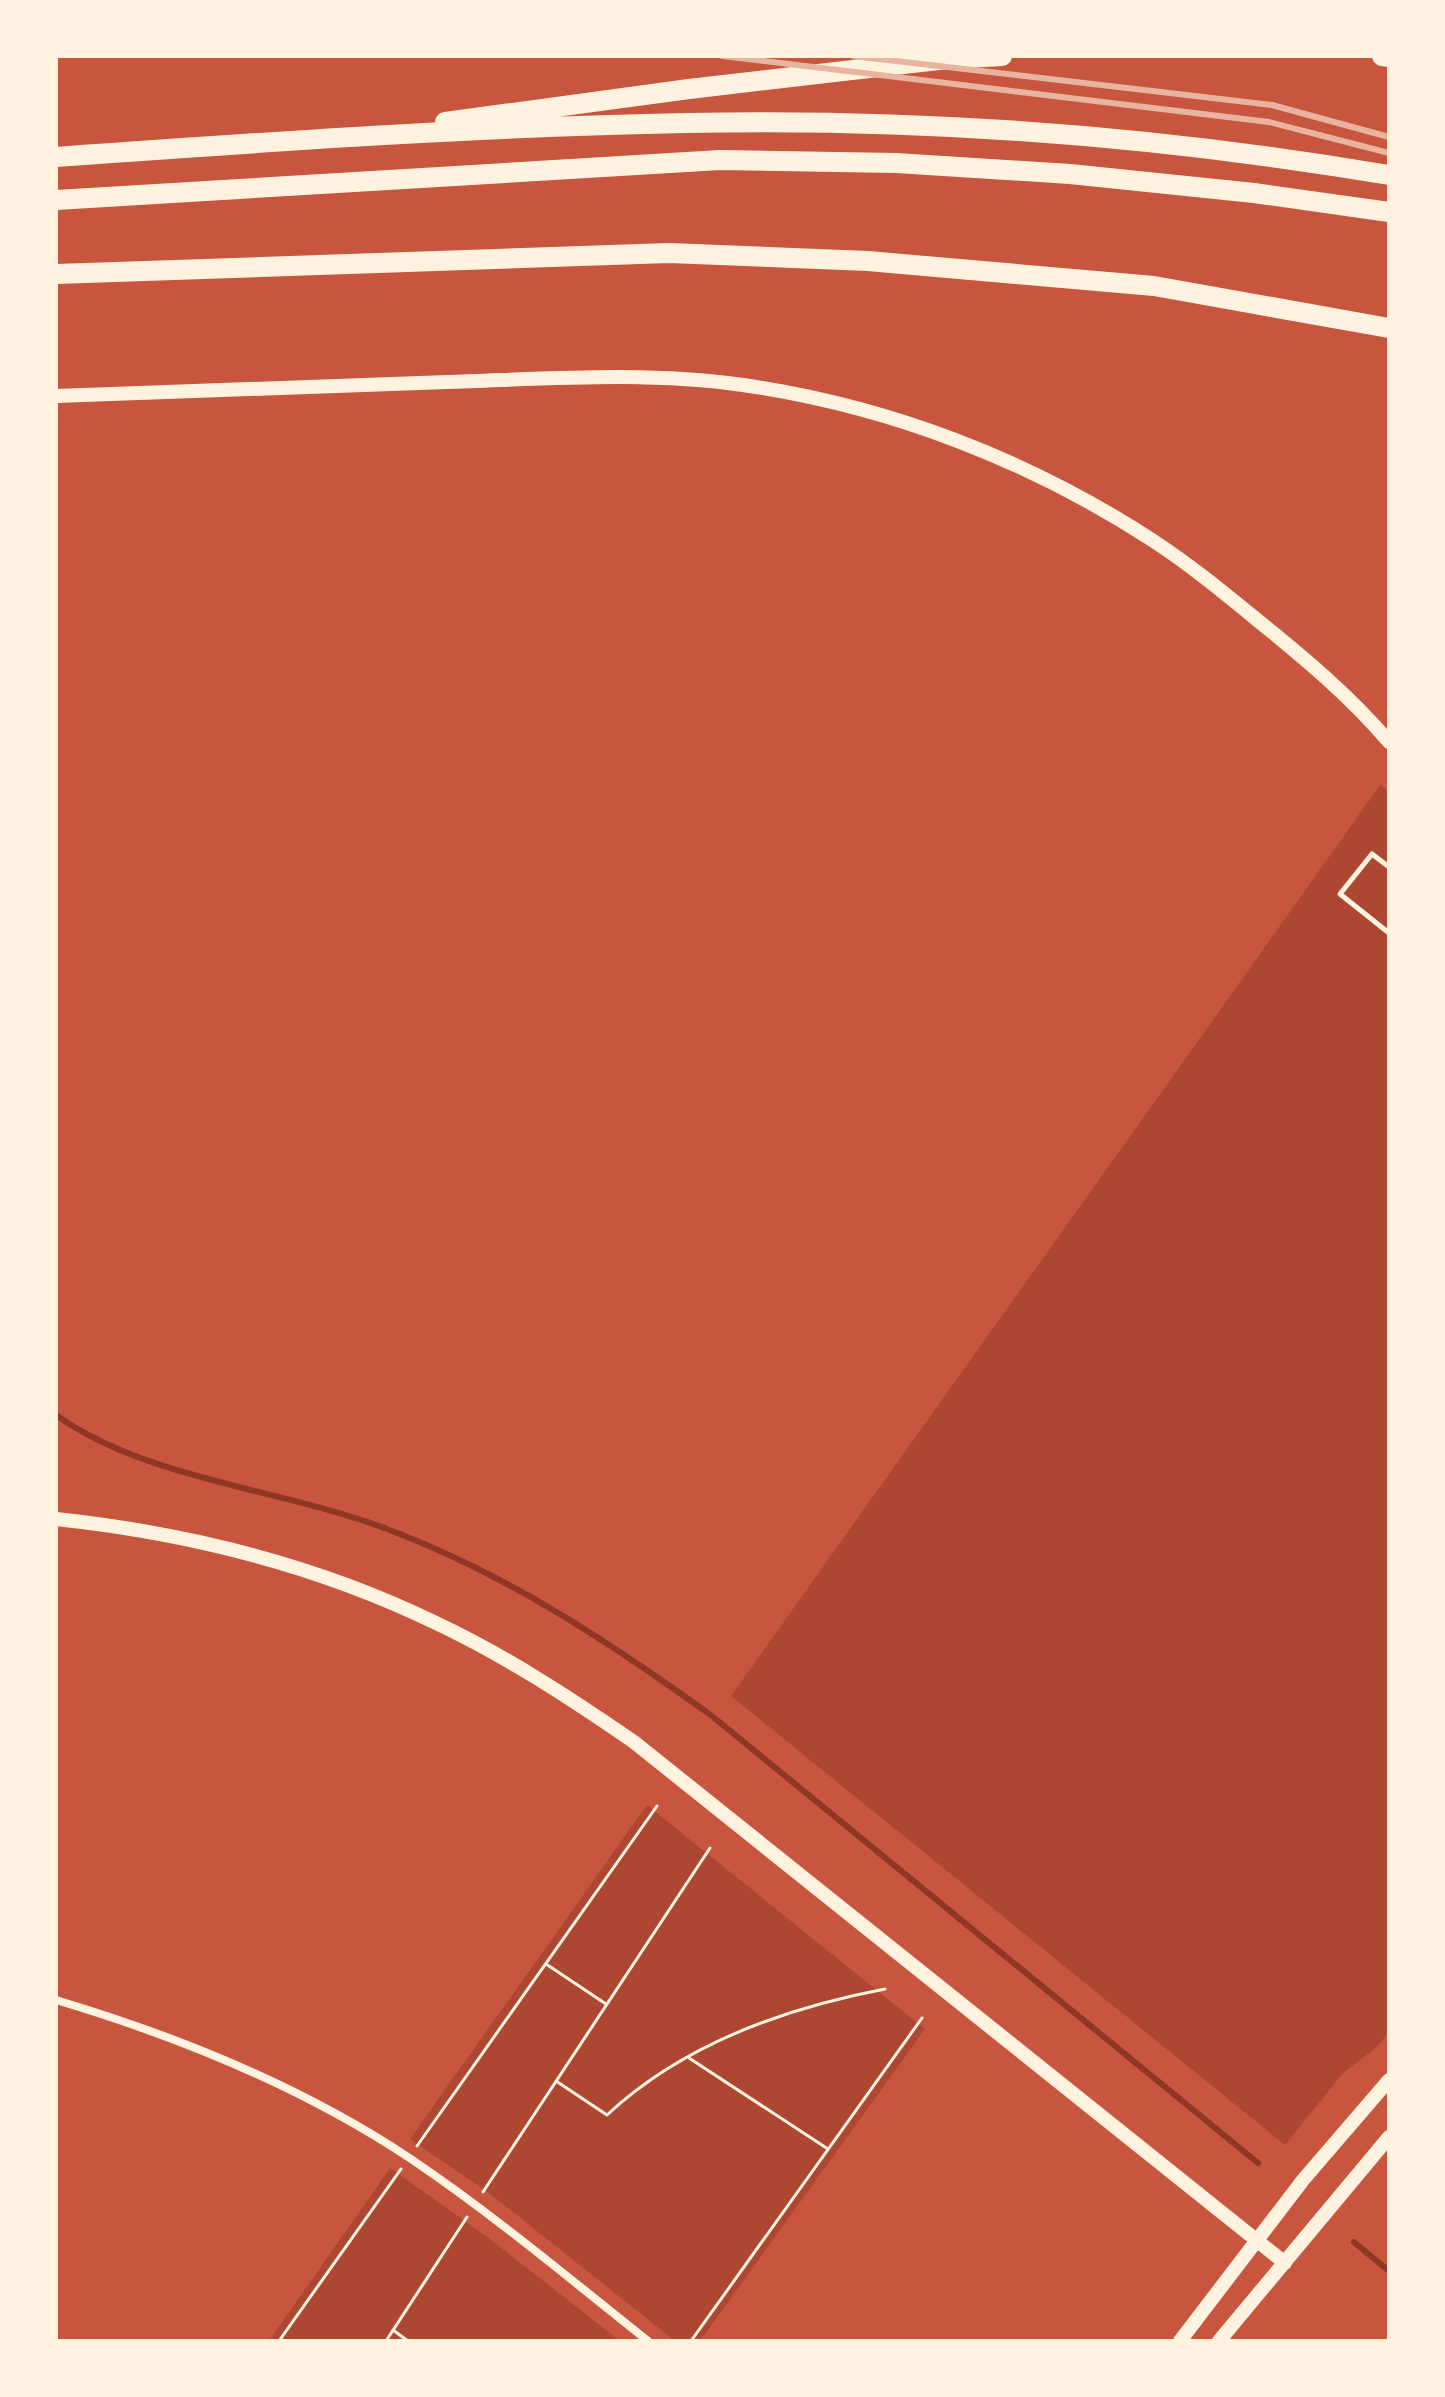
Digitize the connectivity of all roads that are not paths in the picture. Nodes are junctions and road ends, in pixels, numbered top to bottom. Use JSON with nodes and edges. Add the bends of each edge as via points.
{"nodes":[{"id":1,"x":1002,"y":56,"type":"edge"},
{"id":2,"x":1382,"y":56,"type":"edge"},
{"id":3,"x":1389,"y":57,"type":"edge"},
{"id":4,"x":318,"y":139,"type":"junction"},
{"id":5,"x":56,"y":157,"type":"edge"},
{"id":6,"x":1389,"y":175,"type":"edge"},
{"id":7,"x":56,"y":200,"type":"edge"},
{"id":8,"x":1389,"y":212,"type":"edge"},
{"id":9,"x":56,"y":274,"type":"edge"},
{"id":10,"x":1389,"y":328,"type":"edge"},
{"id":11,"x":56,"y":396,"type":"edge"},
{"id":12,"x":1389,"y":742,"type":"edge"},
{"id":13,"x":1389,"y":867,"type":"edge"},
{"id":14,"x":1389,"y":933,"type":"edge"},
{"id":15,"x":56,"y":1519,"type":"edge"},
{"id":16,"x":56,"y":2000,"type":"edge"},
{"id":17,"x":1389,"y":2080,"type":"edge"},
{"id":18,"x":1389,"y":2137,"type":"edge"},
{"id":19,"x":1257,"y":2241,"type":"junction"},
{"id":20,"x":1285,"y":2263,"type":"junction"},
{"id":21,"x":648,"y":2341,"type":"edge"},
{"id":22,"x":1180,"y":2341,"type":"edge"},
{"id":23,"x":1219,"y":2341,"type":"edge"}],
"edges":[{"from":1,"to":4,"type":"highway","via":[[689,89]]},
{"from":2,"to":3,"type":"highway"},
{"from":4,"to":5,"type":"highway"},
{"from":4,"to":6,"type":"highway","via":[[687,123],[879,125],[1220,150]]},
{"from":7,"to":8,"type":"highway","via":[[720,160],[896,163],[1070,174]]},
{"from":9,"to":10,"type":"highway","via":[[669,253],[868,261],[1154,286]]},
{"from":11,"to":12,"type":"street","via":[[610,376],[740,384],[814,397],[949,437],[1065,488],[1211,583],[1299,654]]},
{"from":13,"to":14,"type":"lane","via":[[1372,854],[1340,894]]},
{"from":15,"to":19,"type":"street","via":[[191,1539],[267,1558],[436,1622],[550,1685],[634,1742]]},
{"from":16,"to":21,"type":"street","via":[[206,2052],[353,2124],[482,2209]]},
{"from":17,"to":19,"type":"street"},
{"from":18,"to":20,"type":"street"},
{"from":19,"to":20,"type":"street"},
{"from":19,"to":22,"type":"street"},
{"from":20,"to":23,"type":"street"}]}
